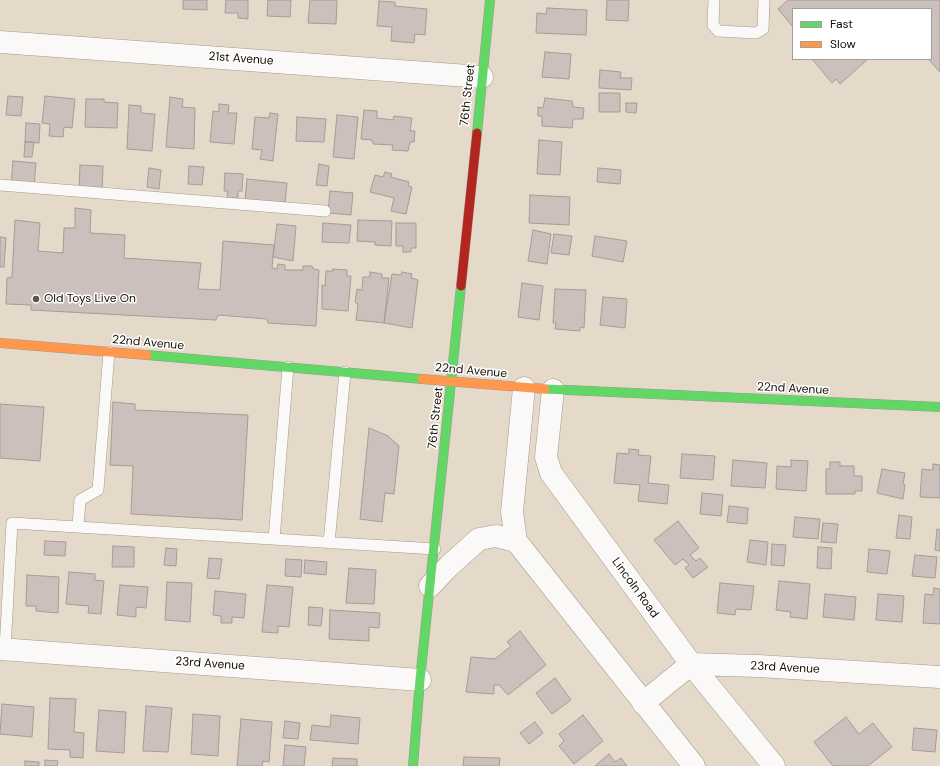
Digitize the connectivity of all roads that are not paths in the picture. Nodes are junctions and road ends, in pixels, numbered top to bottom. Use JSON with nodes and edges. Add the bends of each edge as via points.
{"nodes":[{"id":1,"x":490,"y":0,"type":"edge"},
{"id":2,"x":714,"y":0,"type":"edge"},
{"id":3,"x":764,"y":0,"type":"edge"},
{"id":4,"x":0,"y":42,"type":"edge"},
{"id":5,"x":482,"y":77,"type":"junction"},
{"id":6,"x":0,"y":185,"type":"edge"},
{"id":7,"x":325,"y":212,"type":"dead end"},
{"id":8,"x":0,"y":343,"type":"edge"},
{"id":9,"x":109,"y":352,"type":"junction"},
{"id":10,"x":288,"y":367,"type":"junction"},
{"id":11,"x":345,"y":372,"type":"junction"},
{"id":12,"x":452,"y":381,"type":"junction"},
{"id":13,"x":524,"y":388,"type":"junction"},
{"id":14,"x":553,"y":390,"type":"junction"},
{"id":15,"x":940,"y":407,"type":"edge"},
{"id":16,"x":78,"y":527,"type":"junction"},
{"id":17,"x":274,"y":539,"type":"junction"},
{"id":18,"x":516,"y":541,"type":"junction"},
{"id":19,"x":329,"y":543,"type":"junction"},
{"id":20,"x":435,"y":549,"type":"junction"},
{"id":21,"x":430,"y":586,"type":"junction"},
{"id":22,"x":2,"y":649,"type":"edge"},
{"id":23,"x":691,"y":664,"type":"junction"},
{"id":24,"x":940,"y":677,"type":"edge"},
{"id":25,"x":420,"y":680,"type":"junction"},
{"id":26,"x":643,"y":703,"type":"junction"},
{"id":27,"x":413,"y":766,"type":"edge"},
{"id":28,"x":694,"y":766,"type":"edge"},
{"id":29,"x":774,"y":766,"type":"edge"}],
"edges":[{"from":1,"to":5,"type":"street","name":"76th Street"},
{"from":2,"to":3,"type":"lane","via":[[713,24],[718,32],[756,33],[763,29]]},
{"from":4,"to":5,"type":"street","name":"21st Avenue"},
{"from":5,"to":12,"type":"street","name":"76th Street"},
{"from":6,"to":7,"type":"lane"},
{"from":8,"to":9,"type":"street","name":"22nd Avenue"},
{"from":9,"to":10,"type":"street","name":"22nd Avenue"},
{"from":9,"to":16,"type":"lane","via":[[98,490],[80,500]]},
{"from":10,"to":11,"type":"street","name":"22nd Avenue"},
{"from":10,"to":17,"type":"lane"},
{"from":11,"to":12,"type":"street","name":"22nd Avenue"},
{"from":11,"to":19,"type":"lane"},
{"from":12,"to":13,"type":"street","name":"22nd Avenue"},
{"from":12,"to":20,"type":"street","name":"76th Street"},
{"from":13,"to":14,"type":"street","name":"22nd Avenue"},
{"from":13,"to":18,"type":"street","via":[[512,512]]},
{"from":14,"to":15,"type":"street","name":"22nd Avenue"},
{"from":14,"to":23,"type":"street","name":"Lincoln Road","via":[[546,457],[551,473]]},
{"from":16,"to":17,"type":"lane"},
{"from":16,"to":22,"type":"lane","via":[[12,523]]},
{"from":17,"to":19,"type":"lane"},
{"from":18,"to":21,"type":"street","via":[[496,536],[479,539]]},
{"from":18,"to":26,"type":"street"},
{"from":19,"to":20,"type":"lane"},
{"from":20,"to":21,"type":"street","name":"76th Street"},
{"from":21,"to":25,"type":"street","name":"76th Street"},
{"from":22,"to":25,"type":"street","name":"23rd Avenue"},
{"from":23,"to":24,"type":"street","name":"23rd Avenue"},
{"from":23,"to":26,"type":"street"},
{"from":23,"to":29,"type":"street","name":"Lincoln Road"},
{"from":25,"to":27,"type":"street","name":"76th Street"},
{"from":26,"to":28,"type":"street"}]}
